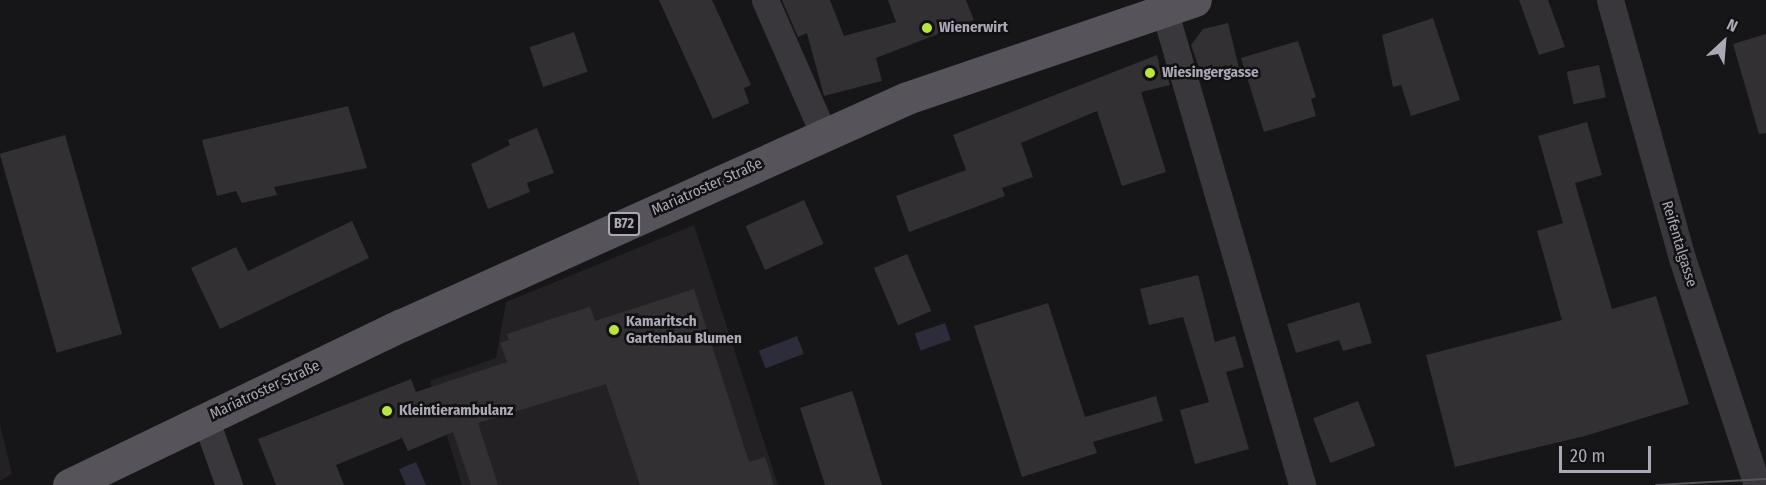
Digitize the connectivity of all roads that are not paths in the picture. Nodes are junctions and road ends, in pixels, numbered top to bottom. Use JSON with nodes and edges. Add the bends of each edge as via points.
{"nodes":[{"id":1,"x":765,"y":0,"type":"edge"},
{"id":2,"x":1195,"y":0,"type":"edge"},
{"id":3,"x":1610,"y":0,"type":"edge"},
{"id":4,"x":1164,"y":9,"type":"junction"},
{"id":5,"x":824,"y":135,"type":"junction"},
{"id":6,"x":205,"y":418,"type":"junction"},
{"id":7,"x":1757,"y":453,"type":"edge"},
{"id":8,"x":69,"y":485,"type":"edge"},
{"id":9,"x":229,"y":485,"type":"edge"},
{"id":10,"x":1302,"y":485,"type":"edge"},
{"id":11,"x":1757,"y":485,"type":"edge"}],
"edges":[{"from":1,"to":5,"type":"street"},
{"from":2,"to":4,"type":"main road","name":"Mariatroster Straße","number":"B72"},
{"from":3,"to":7,"type":"street","name":"Reifentalgasse","via":[[1682,258]]},
{"from":4,"to":5,"type":"main road","name":"Mariatroster Straße","number":"B72","via":[[907,98]]},
{"from":4,"to":10,"type":"street"},
{"from":5,"to":6,"type":"main road","name":"Mariatroster Straße","number":"B72"},
{"from":6,"to":8,"type":"main road","name":"Mariatroster Straße","number":"B72"},
{"from":6,"to":9,"type":"street"},
{"from":7,"to":11,"type":"street","name":"Reifentalgasse"}]}
